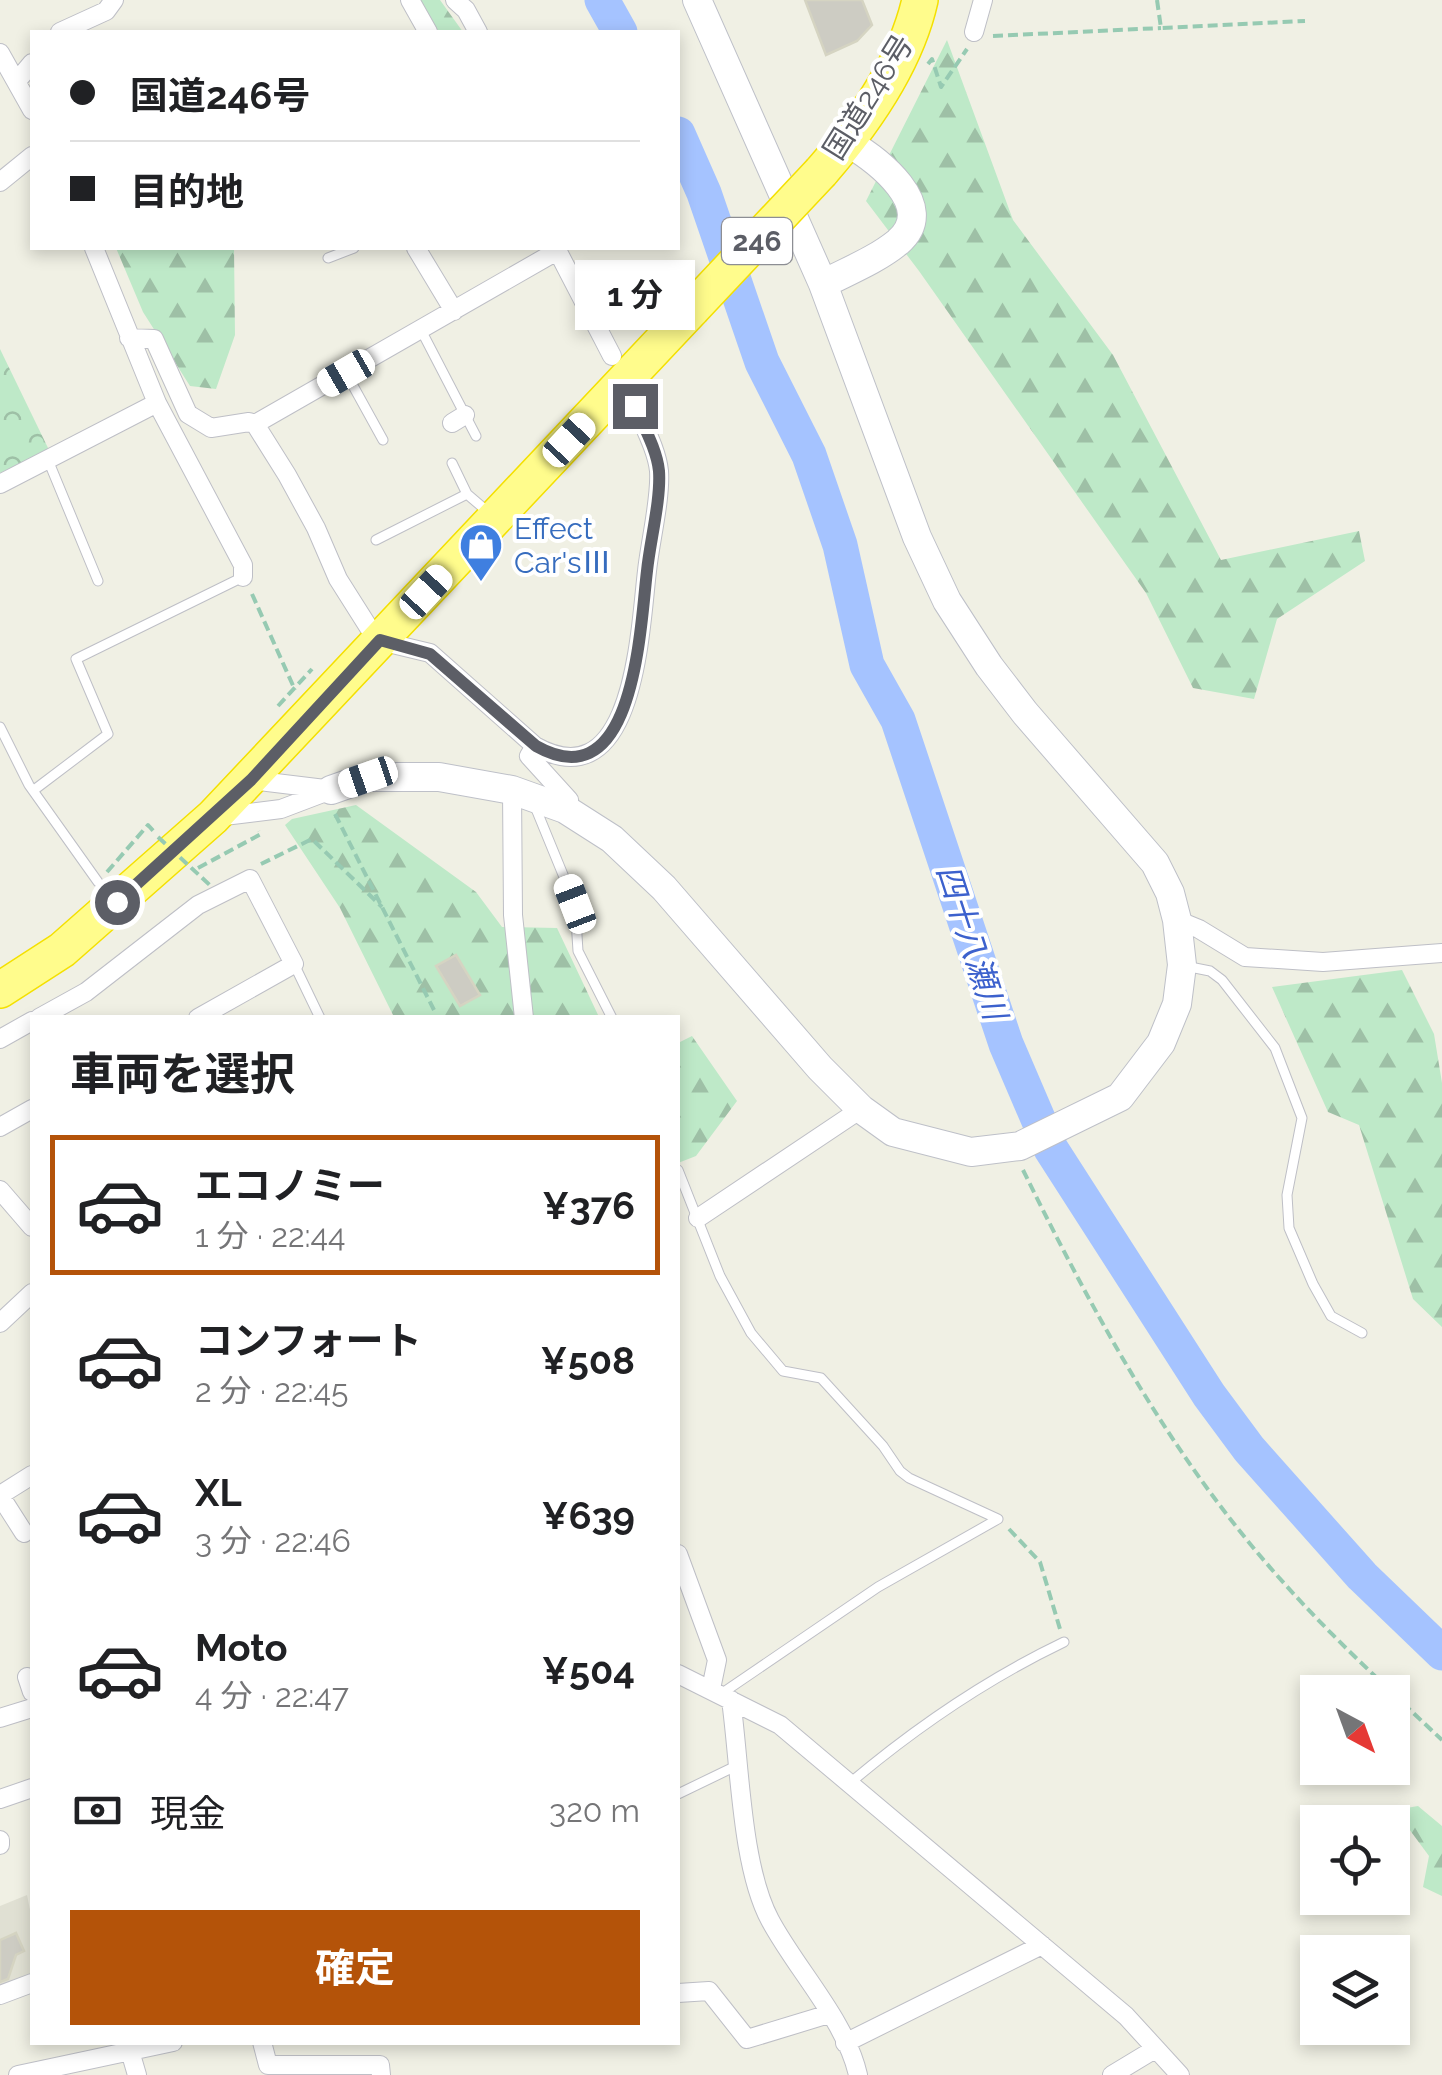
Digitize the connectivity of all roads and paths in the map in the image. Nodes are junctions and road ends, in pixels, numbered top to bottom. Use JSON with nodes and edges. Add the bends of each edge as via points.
{"nodes":[{"id":1,"x":114,"y":0,"type":"edge"},
{"id":2,"x":410,"y":0,"type":"edge"},
{"id":3,"x":456,"y":0,"type":"edge"},
{"id":4,"x":697,"y":0,"type":"edge"},
{"id":5,"x":920,"y":0,"type":"edge"},
{"id":6,"x":982,"y":0,"type":"edge"},
{"id":7,"x":1158,"y":0,"type":"edge"},
{"id":8,"x":1305,"y":21,"type":"dead end"},
{"id":9,"x":1162,"y":28,"type":"junction"},
{"id":10,"x":64,"y":30,"type":"edge"},
{"id":11,"x":427,"y":30,"type":"edge"},
{"id":12,"x":477,"y":30,"type":"edge"},
{"id":13,"x":976,"y":33,"type":"junction"},
{"id":14,"x":0,"y":53,"type":"edge"},
{"id":15,"x":30,"y":65,"type":"edge"},
{"id":16,"x":920,"y":74,"type":"dead end"},
{"id":17,"x":17,"y":81,"type":"junction"},
{"id":18,"x":30,"y":106,"type":"edge"},
{"id":19,"x":847,"y":142,"type":"junction"},
{"id":20,"x":30,"y":158,"type":"edge"},
{"id":21,"x":0,"y":182,"type":"edge"},
{"id":22,"x":95,"y":250,"type":"edge"},
{"id":23,"x":345,"y":250,"type":"edge"},
{"id":24,"x":417,"y":250,"type":"edge"},
{"id":25,"x":554,"y":250,"type":"edge"},
{"id":26,"x":557,"y":250,"type":"edge"},
{"id":27,"x":328,"y":258,"type":"dead end"},
{"id":28,"x":822,"y":284,"type":"junction"},
{"id":29,"x":454,"y":311,"type":"junction"},
{"id":30,"x":421,"y":330,"type":"junction"},
{"id":31,"x":129,"y":338,"type":"junction"},
{"id":32,"x":612,"y":356,"type":"dead end"},
{"id":33,"x":346,"y":373,"type":"junction"},
{"id":34,"x":156,"y":404,"type":"junction"},
{"id":35,"x":635,"y":406,"type":"dead end"},
{"id":36,"x":255,"y":424,"type":"junction"},
{"id":37,"x":476,"y":436,"type":"dead end"},
{"id":38,"x":384,"y":440,"type":"dead end"},
{"id":39,"x":48,"y":460,"type":"junction"},
{"id":40,"x":452,"y":462,"type":"dead end"},
{"id":41,"x":0,"y":484,"type":"edge"},
{"id":42,"x":467,"y":494,"type":"junction"},
{"id":43,"x":495,"y":519,"type":"junction"},
{"id":44,"x":376,"y":540,"type":"dead end"},
{"id":45,"x":242,"y":578,"type":"junction"},
{"id":46,"x":98,"y":581,"type":"dead end"},
{"id":47,"x":380,"y":640,"type":"junction"},
{"id":48,"x":292,"y":688,"type":"dead end"},
{"id":49,"x":0,"y":727,"type":"edge"},
{"id":50,"x":536,"y":746,"type":"junction"},
{"id":51,"x":251,"y":780,"type":"junction"},
{"id":52,"x":34,"y":790,"type":"junction"},
{"id":53,"x":328,"y":791,"type":"junction"},
{"id":54,"x":523,"y":793,"type":"junction"},
{"id":55,"x":565,"y":809,"type":"junction"},
{"id":56,"x":228,"y":826,"type":"junction"},
{"id":57,"x":258,"y":827,"type":"dead end"},
{"id":58,"x":261,"y":834,"type":"dead end"},
{"id":59,"x":194,"y":870,"type":"junction"},
{"id":60,"x":246,"y":871,"type":"dead end"},
{"id":61,"x":98,"y":882,"type":"joint"},
{"id":62,"x":214,"y":888,"type":"dead end"},
{"id":63,"x":382,"y":907,"type":"junction"},
{"id":64,"x":1177,"y":920,"type":"junction"},
{"id":65,"x":1442,"y":954,"type":"edge"},
{"id":66,"x":294,"y":964,"type":"junction"},
{"id":67,"x":1182,"y":965,"type":"junction"},
{"id":68,"x":0,"y":990,"type":"edge"},
{"id":69,"x":434,"y":1010,"type":"dead end"},
{"id":70,"x":44,"y":1015,"type":"edge"},
{"id":71,"x":203,"y":1015,"type":"edge"},
{"id":72,"x":319,"y":1015,"type":"edge"},
{"id":73,"x":524,"y":1015,"type":"edge"},
{"id":74,"x":610,"y":1015,"type":"edge"},
{"id":75,"x":30,"y":1022,"type":"edge"},
{"id":76,"x":0,"y":1039,"type":"edge"},
{"id":77,"x":861,"y":1109,"type":"junction"},
{"id":78,"x":30,"y":1110,"type":"edge"},
{"id":79,"x":0,"y":1127,"type":"edge"},
{"id":80,"x":1016,"y":1147,"type":"junction"},
{"id":81,"x":680,"y":1175,"type":"edge"},
{"id":82,"x":0,"y":1190,"type":"edge"},
{"id":83,"x":698,"y":1218,"type":"junction"},
{"id":84,"x":30,"y":1224,"type":"edge"},
{"id":85,"x":30,"y":1295,"type":"edge"},
{"id":86,"x":0,"y":1323,"type":"edge"},
{"id":87,"x":1362,"y":1334,"type":"dead end"},
{"id":88,"x":30,"y":1476,"type":"edge"},
{"id":89,"x":0,"y":1496,"type":"edge"},
{"id":90,"x":998,"y":1519,"type":"junction"},
{"id":91,"x":24,"y":1533,"type":"dead end"},
{"id":92,"x":680,"y":1559,"type":"edge"},
{"id":93,"x":1064,"y":1642,"type":"joint"},
{"id":94,"x":680,"y":1675,"type":"edge"},
{"id":95,"x":1374,"y":1675,"type":"edge"},
{"id":96,"x":721,"y":1694,"type":"junction"},
{"id":97,"x":30,"y":1709,"type":"edge"},
{"id":98,"x":1410,"y":1710,"type":"edge"},
{"id":99,"x":0,"y":1718,"type":"edge"},
{"id":100,"x":1442,"y":1740,"type":"edge"},
{"id":101,"x":740,"y":1764,"type":"junction"},
{"id":102,"x":849,"y":1784,"type":"junction"},
{"id":103,"x":30,"y":1789,"type":"edge"},
{"id":104,"x":680,"y":1793,"type":"edge"},
{"id":105,"x":0,"y":1799,"type":"edge"},
{"id":106,"x":1042,"y":1946,"type":"junction"},
{"id":107,"x":30,"y":1984,"type":"edge"},
{"id":108,"x":680,"y":1994,"type":"edge"},
{"id":109,"x":0,"y":1995,"type":"edge"},
{"id":110,"x":829,"y":2014,"type":"junction"},
{"id":111,"x":845,"y":2044,"type":"junction"},
{"id":112,"x":159,"y":2045,"type":"edge"},
{"id":113,"x":263,"y":2045,"type":"edge"},
{"id":114,"x":1155,"y":2049,"type":"junction"},
{"id":115,"x":130,"y":2051,"type":"junction"},
{"id":116,"x":301,"y":2071,"type":"edge"},
{"id":117,"x":18,"y":2075,"type":"edge"},
{"id":118,"x":137,"y":2075,"type":"edge"},
{"id":119,"x":381,"y":2075,"type":"edge"},
{"id":120,"x":858,"y":2075,"type":"edge"},
{"id":121,"x":1112,"y":2075,"type":"edge"},
{"id":122,"x":1180,"y":2075,"type":"edge"}],
"edges":[{"from":1,"to":10,"type":"street"},
{"from":2,"to":11,"type":"street"},
{"from":3,"to":12,"type":"street"},
{"from":4,"to":28,"type":"street"},
{"from":5,"to":19,"type":"highway","name":"国道246号","number":"246","via":[[897,62]]},
{"from":6,"to":13,"type":"street"},
{"from":7,"to":9,"type":"path"},
{"from":8,"to":9,"type":"path"},
{"from":9,"to":13,"type":"path"},
{"from":13,"to":16,"type":"path","via":[[941,87],[932,60]]},
{"from":14,"to":17,"type":"street"},
{"from":15,"to":17,"type":"street"},
{"from":17,"to":18,"type":"street"},
{"from":19,"to":28,"type":"street","via":[[895,180],[909,197],[912,215],[902,239]]},
{"from":19,"to":43,"type":"highway","name":"国道246号","number":"246","bridge":true},
{"from":20,"to":21,"type":"street"},
{"from":22,"to":31,"type":"street"},
{"from":23,"to":27,"type":"lane"},
{"from":24,"to":29,"type":"street"},
{"from":25,"to":29,"type":"street"},
{"from":26,"to":32,"type":"street"},
{"from":28,"to":64,"type":"street","via":[[947,601],[1025,713],[1156,863]]},
{"from":29,"to":30,"type":"street"},
{"from":30,"to":33,"type":"street"},
{"from":30,"to":37,"type":"lane","via":[[459,419]]},
{"from":31,"to":34,"type":"street"},
{"from":31,"to":36,"type":"street","via":[[154,339],[188,414],[212,428]]},
{"from":33,"to":36,"type":"street"},
{"from":33,"to":38,"type":"lane"},
{"from":34,"to":39,"type":"street"},
{"from":34,"to":45,"type":"street","via":[[243,565]]},
{"from":35,"to":50,"type":"street","via":[[659,469],[634,677],[613,734],[595,748],[553,756]]},
{"from":36,"to":47,"type":"street"},
{"from":39,"to":41,"type":"street"},
{"from":39,"to":46,"type":"lane"},
{"from":40,"to":42,"type":"lane"},
{"from":42,"to":43,"type":"lane"},
{"from":42,"to":44,"type":"lane"},
{"from":43,"to":47,"type":"highway","name":"国道246号","number":"246"},
{"from":45,"to":48,"type":"path"},
{"from":45,"to":52,"type":"lane","via":[[76,659],[108,734]]},
{"from":47,"to":50,"type":"street","via":[[430,654]]},
{"from":47,"to":51,"type":"highway","name":"国道246号","number":"246"},
{"from":49,"to":52,"type":"lane"},
{"from":50,"to":55,"type":"street","via":[[528,756],[570,800]]},
{"from":51,"to":53,"type":"street"},
{"from":51,"to":56,"type":"highway","name":"国道246号","number":"246"},
{"from":52,"to":61,"type":"lane"},
{"from":53,"to":54,"type":"street","via":[[368,777],[406,775]]},
{"from":53,"to":56,"type":"street"},
{"from":53,"to":63,"type":"path"},
{"from":54,"to":55,"type":"street"},
{"from":54,"to":73,"type":"street","via":[[513,915]]},
{"from":54,"to":74,"type":"lane","via":[[552,842],[575,904],[578,951]]},
{"from":55,"to":77,"type":"street","via":[[612,840],[664,888]]},
{"from":56,"to":57,"type":"path"},
{"from":56,"to":68,"type":"highway","name":"国道246号","number":"246"},
{"from":58,"to":59,"type":"path"},
{"from":59,"to":61,"type":"path","bridge":true,"via":[[148,825]]},
{"from":59,"to":62,"type":"path","bridge":true},
{"from":60,"to":63,"type":"path","via":[[312,839]]},
{"from":63,"to":69,"type":"path"},
{"from":64,"to":65,"type":"street","via":[[1245,957],[1323,962]]},
{"from":64,"to":67,"type":"street"},
{"from":66,"to":70,"type":"street","via":[[250,879],[198,905],[86,992]]},
{"from":66,"to":71,"type":"street"},
{"from":66,"to":72,"type":"lane"},
{"from":67,"to":80,"type":"street","via":[[1162,1043],[1120,1098]]},
{"from":67,"to":87,"type":"lane","via":[[1210,970],[1222,980],[1275,1048],[1302,1118],[1287,1194],[1289,1228],[1331,1316]]},
{"from":75,"to":76,"type":"street"},
{"from":77,"to":80,"type":"street","via":[[893,1132],[938,1146],[971,1152]]},
{"from":77,"to":83,"type":"street"},
{"from":78,"to":79,"type":"street"},
{"from":80,"to":95,"type":"path","via":[[1111,1340],[1182,1453],[1299,1602]]},
{"from":81,"to":83,"type":"lane"},
{"from":82,"to":84,"type":"street"},
{"from":83,"to":90,"type":"lane","via":[[751,1333],[783,1371],[821,1378],[900,1472]]},
{"from":85,"to":86,"type":"street"},
{"from":88,"to":89,"type":"street"},
{"from":89,"to":91,"type":"street"},
{"from":90,"to":93,"type":"path","via":[[1040,1562]]},
{"from":90,"to":96,"type":"lane","via":[[878,1587]]},
{"from":92,"to":96,"type":"street","via":[[717,1660]]},
{"from":93,"to":102,"type":"lane","via":[[980,1690]]},
{"from":94,"to":96,"type":"street"},
{"from":96,"to":101,"type":"street"},
{"from":96,"to":102,"type":"street","via":[[780,1725]]},
{"from":97,"to":99,"type":"street"},
{"from":98,"to":100,"type":"path"},
{"from":101,"to":104,"type":"lane"},
{"from":101,"to":110,"type":"street","via":[[758,1892]]},
{"from":102,"to":106,"type":"street"},
{"from":103,"to":105,"type":"street"},
{"from":106,"to":111,"type":"street"},
{"from":106,"to":114,"type":"street"},
{"from":107,"to":109,"type":"street"},
{"from":108,"to":110,"type":"street","via":[[709,1991],[747,2039]]},
{"from":110,"to":111,"type":"street"},
{"from":111,"to":120,"type":"street"},
{"from":112,"to":115,"type":"street"},
{"from":113,"to":116,"type":"street","via":[[268,2065]]},
{"from":114,"to":121,"type":"street"},
{"from":114,"to":122,"type":"street"},
{"from":115,"to":117,"type":"street"},
{"from":115,"to":118,"type":"street"},
{"from":116,"to":119,"type":"street","via":[[380,2065]]}]}
